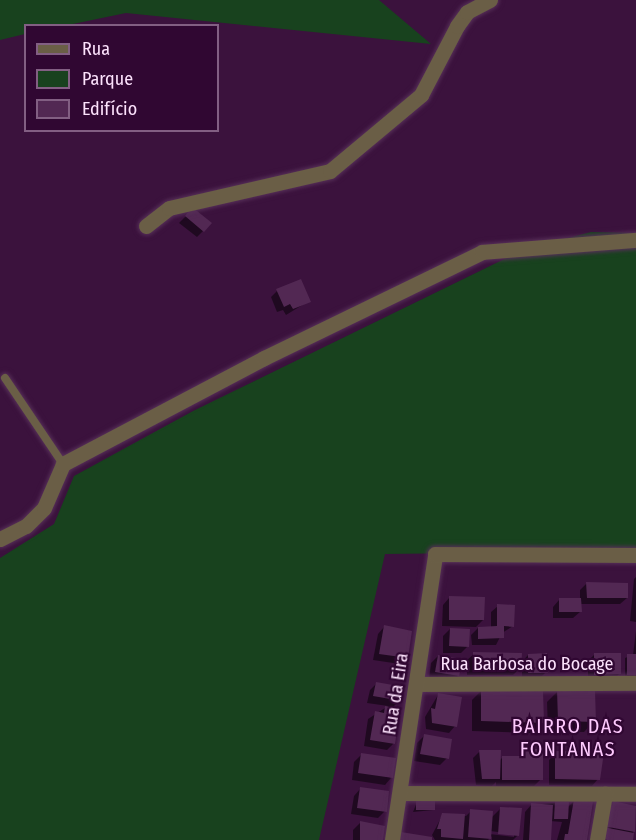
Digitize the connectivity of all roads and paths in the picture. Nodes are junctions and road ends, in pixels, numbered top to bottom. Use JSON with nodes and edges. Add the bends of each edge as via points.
{"nodes":[{"id":1,"x":490,"y":0,"type":"edge"},
{"id":2,"x":146,"y":226,"type":"dead end"},
{"id":3,"x":636,"y":240,"type":"edge"},
{"id":4,"x":5,"y":378,"type":"dead end"},
{"id":5,"x":63,"y":464,"type":"junction"},
{"id":6,"x":0,"y":539,"type":"edge"},
{"id":7,"x":636,"y":555,"type":"edge"},
{"id":8,"x":636,"y":683,"type":"edge"},
{"id":9,"x":418,"y":684,"type":"junction"},
{"id":10,"x":400,"y":793,"type":"junction"},
{"id":11,"x":605,"y":794,"type":"junction"},
{"id":12,"x":636,"y":794,"type":"edge"},
{"id":13,"x":392,"y":840,"type":"edge"},
{"id":14,"x":597,"y":840,"type":"edge"}],
"edges":[{"from":1,"to":2,"type":"street","via":[[462,19],[421,95],[330,171],[169,208]]},
{"from":3,"to":5,"type":"street","via":[[482,252],[264,358]]},
{"from":4,"to":5,"type":"lane"},
{"from":5,"to":6,"type":"street","via":[[44,508],[26,526]]},
{"from":7,"to":9,"type":"street","name":"Rua da Eira","via":[[435,554]]},
{"from":8,"to":9,"type":"street","name":"Rua Barbosa do Bocage"},
{"from":9,"to":10,"type":"street","name":"Rua da Eira"},
{"from":10,"to":11,"type":"street"},
{"from":10,"to":13,"type":"street","name":"Rua da Eira"},
{"from":11,"to":12,"type":"street"},
{"from":11,"to":14,"type":"street"}]}
